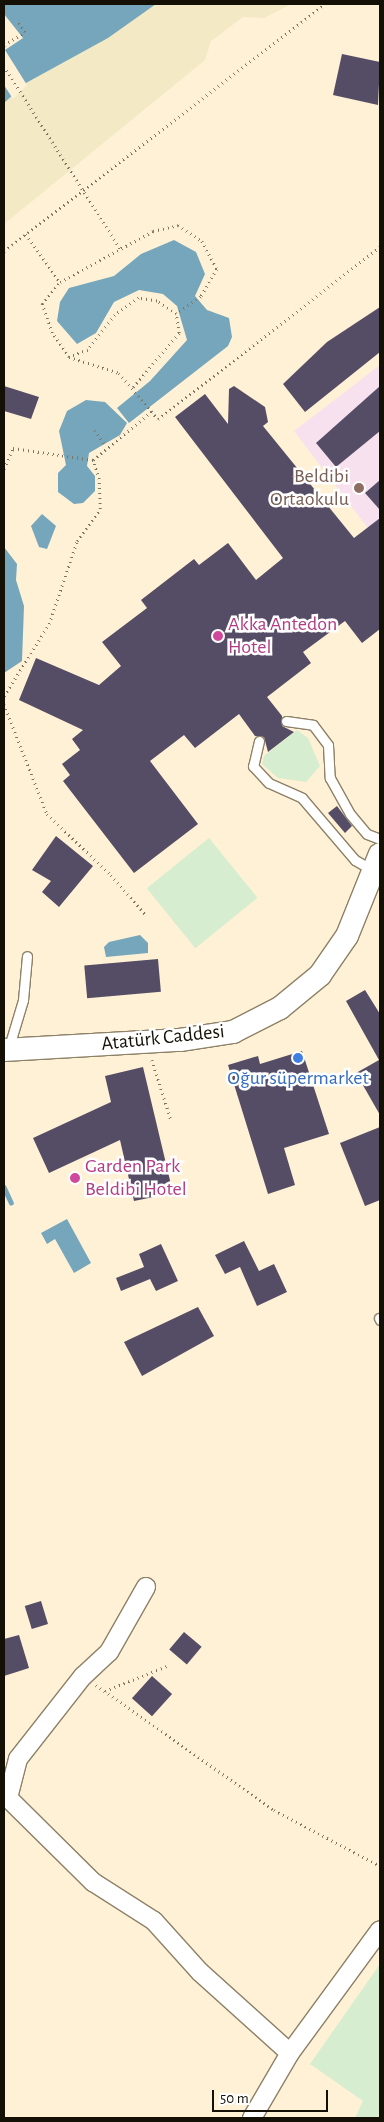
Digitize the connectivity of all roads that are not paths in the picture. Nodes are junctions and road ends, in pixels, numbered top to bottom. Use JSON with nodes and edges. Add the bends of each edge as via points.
{"nodes":[{"id":1,"x":286,"y":721,"type":"dead end"},
{"id":2,"x":259,"y":741,"type":"dead end"},
{"id":3,"x":380,"y":839,"type":"edge"},
{"id":4,"x":377,"y":863,"type":"edge"},
{"id":5,"x":27,"y":956,"type":"dead end"},
{"id":6,"x":6,"y":1050,"type":"edge"},
{"id":7,"x":146,"y":1587,"type":"dead end"},
{"id":8,"x":380,"y":1930,"type":"edge"},
{"id":9,"x":290,"y":2053,"type":"junction"},
{"id":10,"x":252,"y":2118,"type":"edge"}],
"edges":[{"from":1,"to":3,"type":"lane","via":[[313,725],[328,745],[330,778],[350,814],[368,834]]},
{"from":2,"to":4,"type":"lane","via":[[254,766],[269,783],[302,798],[355,860]]},
{"from":4,"to":6,"type":"street","name":"Atatürk Caddesi","via":[[347,936],[320,975],[280,1008],[232,1032],[146,1042]]},
{"from":5,"to":6,"type":"lane","via":[[23,1000]]},
{"from":7,"to":9,"type":"street","via":[[109,1652],[83,1676],[18,1759],[8,1798],[93,1882],[154,1921],[200,1972]]},
{"from":8,"to":9,"type":"street"},
{"from":9,"to":10,"type":"street"}]}
